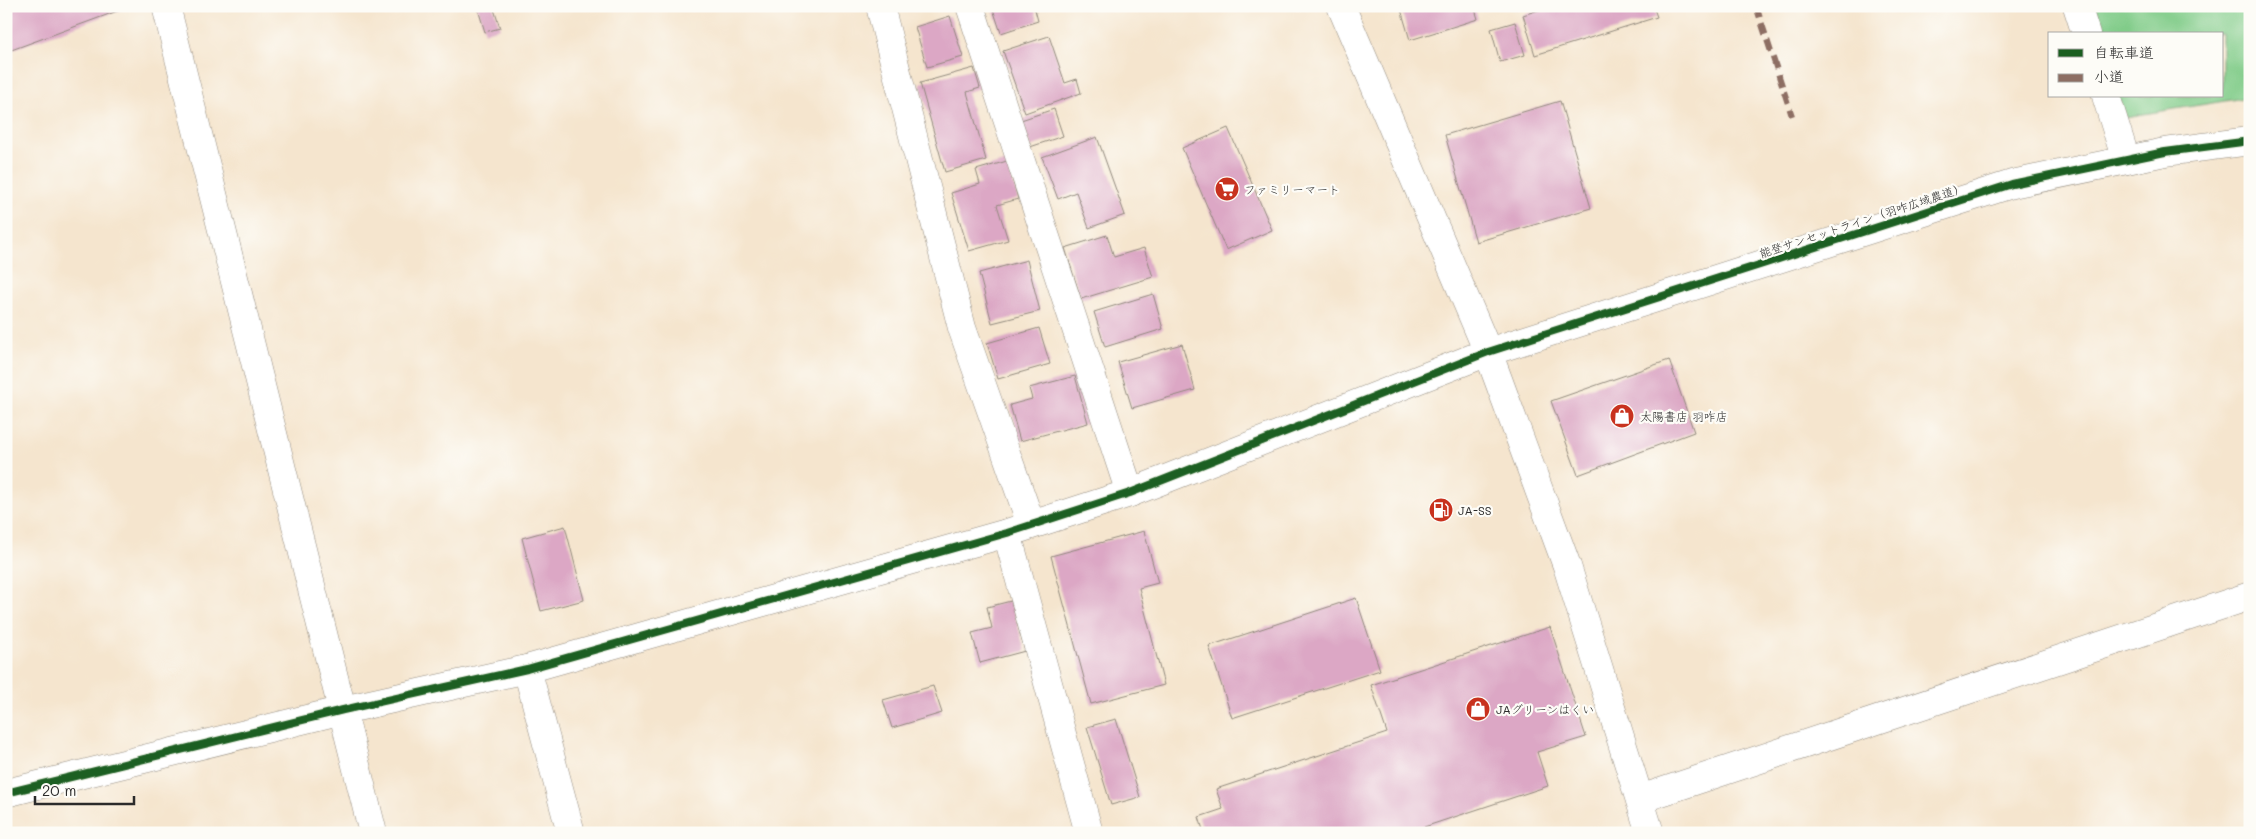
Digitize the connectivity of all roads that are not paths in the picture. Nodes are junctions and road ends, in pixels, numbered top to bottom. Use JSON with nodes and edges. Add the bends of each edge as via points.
{"nodes":[{"id":1,"x":166,"y":6,"type":"edge"},
{"id":2,"x":880,"y":6,"type":"edge"},
{"id":3,"x":970,"y":6,"type":"edge"},
{"id":4,"x":1341,"y":6,"type":"edge"},
{"id":5,"x":2077,"y":6,"type":"edge"},
{"id":6,"x":2085,"y":32,"type":"edge"},
{"id":7,"x":2107,"y":98,"type":"edge"},
{"id":8,"x":2250,"y":141,"type":"edge"},
{"id":9,"x":2126,"y":160,"type":"junction"},
{"id":10,"x":1488,"y":352,"type":"junction"},
{"id":11,"x":1130,"y":492,"type":"junction"},
{"id":12,"x":1019,"y":529,"type":"junction"},
{"id":13,"x":2250,"y":596,"type":"edge"},
{"id":14,"x":527,"y":669,"type":"junction"},
{"id":15,"x":343,"y":710,"type":"junction"},
{"id":16,"x":6,"y":793,"type":"edge"},
{"id":17,"x":1640,"y":799,"type":"junction"},
{"id":18,"x":374,"y":833,"type":"edge"},
{"id":19,"x":571,"y":833,"type":"edge"},
{"id":20,"x":1089,"y":833,"type":"edge"},
{"id":21,"x":1650,"y":833,"type":"edge"}],
"edges":[{"from":1,"to":15,"type":"street"},
{"from":2,"to":12,"type":"street","via":[[962,328]]},
{"from":3,"to":11,"type":"street"},
{"from":4,"to":10,"type":"street"},
{"from":5,"to":6,"type":"street"},
{"from":7,"to":9,"type":"street"},
{"from":8,"to":9,"type":"street","name":"能登サンセットライン（羽咋広域農道）"},
{"from":9,"to":10,"type":"street","name":"能登サンセットライン（羽咋広域農道）","via":[[2012,184]]},
{"from":10,"to":11,"type":"street","name":"能登サンセットライン（羽咋広域農道）"},
{"from":10,"to":17,"type":"street","via":[[1567,566]]},
{"from":11,"to":12,"type":"street","name":"能登サンセットライン（羽咋広域農道）"},
{"from":12,"to":14,"type":"street","name":"能登サンセットライン（羽咋広域農道）"},
{"from":12,"to":20,"type":"street"},
{"from":13,"to":17,"type":"street"},
{"from":14,"to":15,"type":"street","name":"能登サンセットライン（羽咋広域農道）"},
{"from":14,"to":19,"type":"street"},
{"from":15,"to":16,"type":"street","name":"能登サンセットライン（羽咋広域農道）"},
{"from":15,"to":18,"type":"street"},
{"from":17,"to":21,"type":"street"}]}
